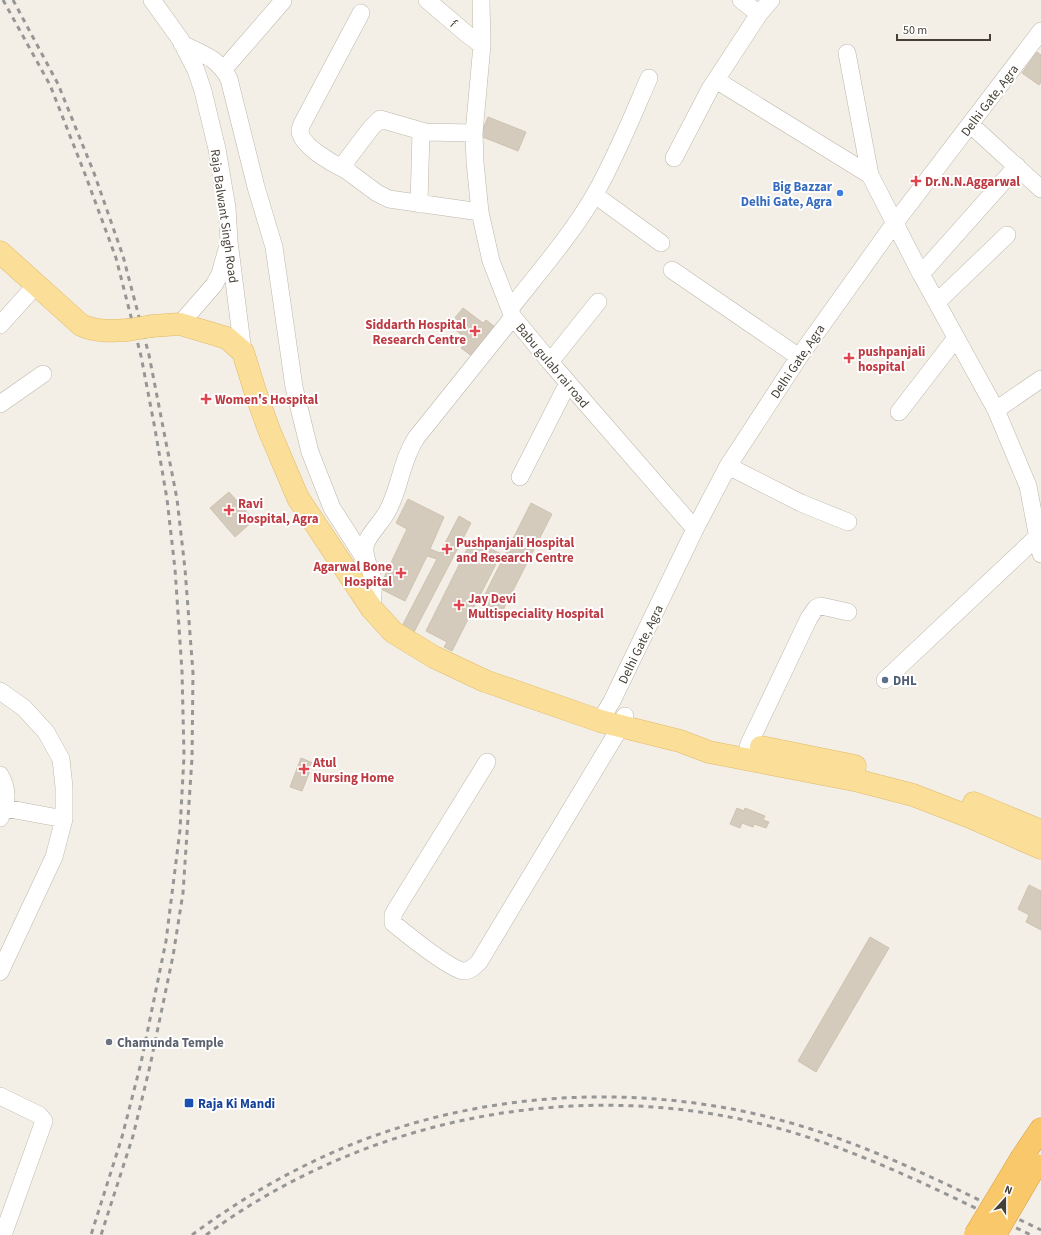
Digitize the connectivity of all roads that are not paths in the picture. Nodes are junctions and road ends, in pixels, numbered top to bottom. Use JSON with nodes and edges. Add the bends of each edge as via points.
{"nodes":[{"id":1,"x":152,"y":0,"type":"edge"},
{"id":2,"x":427,"y":0,"type":"edge"},
{"id":3,"x":481,"y":0,"type":"edge"},
{"id":4,"x":741,"y":0,"type":"edge"},
{"id":5,"x":771,"y":0,"type":"edge"},
{"id":6,"x":283,"y":1,"type":"edge"},
{"id":7,"x":361,"y":13,"type":"dead end"},
{"id":8,"x":759,"y":14,"type":"junction"},
{"id":9,"x":1041,"y":30,"type":"edge"},
{"id":10,"x":182,"y":44,"type":"junction"},
{"id":11,"x":482,"y":45,"type":"junction"},
{"id":12,"x":847,"y":53,"type":"dead end"},
{"id":13,"x":224,"y":69,"type":"junction"},
{"id":14,"x":649,"y":78,"type":"dead end"},
{"id":15,"x":716,"y":80,"type":"junction"},
{"id":16,"x":970,"y":124,"type":"junction"},
{"id":17,"x":421,"y":131,"type":"junction"},
{"id":18,"x":474,"y":133,"type":"junction"},
{"id":19,"x":674,"y":158,"type":"dead end"},
{"id":20,"x":1017,"y":166,"type":"junction"},
{"id":21,"x":346,"y":170,"type":"junction"},
{"id":22,"x":870,"y":175,"type":"junction"},
{"id":23,"x":1041,"y":189,"type":"edge"},
{"id":24,"x":595,"y":195,"type":"junction"},
{"id":25,"x":419,"y":204,"type":"junction"},
{"id":26,"x":480,"y":212,"type":"junction"},
{"id":27,"x":894,"y":224,"type":"junction"},
{"id":28,"x":1007,"y":235,"type":"dead end"},
{"id":29,"x":229,"y":241,"type":"junction"},
{"id":30,"x":661,"y":243,"type":"dead end"},
{"id":31,"x":0,"y":252,"type":"edge"},
{"id":32,"x":672,"y":270,"type":"dead end"},
{"id":33,"x":921,"y":274,"type":"junction"},
{"id":34,"x":36,"y":285,"type":"junction"},
{"id":35,"x":598,"y":302,"type":"dead end"},
{"id":36,"x":937,"y":302,"type":"junction"},
{"id":37,"x":512,"y":313,"type":"junction"},
{"id":38,"x":180,"y":324,"type":"junction"},
{"id":39,"x":0,"y":325,"type":"edge"},
{"id":40,"x":956,"y":338,"type":"junction"},
{"id":41,"x":243,"y":352,"type":"junction"},
{"id":42,"x":799,"y":357,"type":"junction"},
{"id":43,"x":550,"y":362,"type":"junction"},
{"id":44,"x":43,"y":374,"type":"dead end"},
{"id":45,"x":1041,"y":379,"type":"edge"},
{"id":46,"x":568,"y":383,"type":"junction"},
{"id":47,"x":0,"y":404,"type":"edge"},
{"id":48,"x":996,"y":410,"type":"junction"},
{"id":49,"x":899,"y":412,"type":"dead end"},
{"id":50,"x":728,"y":466,"type":"junction"},
{"id":51,"x":520,"y":477,"type":"dead end"},
{"id":52,"x":848,"y":522,"type":"dead end"},
{"id":53,"x":695,"y":529,"type":"junction"},
{"id":54,"x":1038,"y":536,"type":"junction"},
{"id":55,"x":1041,"y":554,"type":"edge"},
{"id":56,"x":366,"y":561,"type":"junction"},
{"id":57,"x":372,"y":609,"type":"junction"},
{"id":58,"x":848,"y":612,"type":"dead end"},
{"id":59,"x":885,"y":680,"type":"dead end"},
{"id":60,"x":0,"y":691,"type":"edge"},
{"id":61,"x":607,"y":718,"type":"junction"},
{"id":62,"x":747,"y":752,"type":"junction"},
{"id":63,"x":487,"y":762,"type":"dead end"},
{"id":64,"x":0,"y":775,"type":"edge"},
{"id":65,"x":1,"y":811,"type":"edge"},
{"id":66,"x":990,"y":817,"type":"junction"},
{"id":67,"x":64,"y":819,"type":"junction"},
{"id":68,"x":1041,"y":830,"type":"edge"},
{"id":69,"x":1041,"y":848,"type":"edge"},
{"id":70,"x":0,"y":972,"type":"edge"},
{"id":71,"x":0,"y":1096,"type":"edge"},
{"id":72,"x":1041,"y":1129,"type":"edge"},
{"id":73,"x":1033,"y":1160,"type":"edge"},
{"id":74,"x":3,"y":1235,"type":"edge"},
{"id":75,"x":975,"y":1235,"type":"edge"},
{"id":76,"x":995,"y":1235,"type":"edge"}],
"edges":[{"from":1,"to":10,"type":"street","name":"Raja Balwant Singh Road"},
{"from":2,"to":11,"type":"street","name":"f"},
{"from":3,"to":11,"type":"street","name":"Babu gulab rai road"},
{"from":4,"to":8,"type":"street"},
{"from":5,"to":8,"type":"street"},
{"from":6,"to":13,"type":"street"},
{"from":7,"to":21,"type":"street","via":[[300,132],[304,140],[319,155]]},
{"from":8,"to":15,"type":"street"},
{"from":9,"to":16,"type":"street","name":"Delhi Gate, Agra"},
{"from":10,"to":13,"type":"street","via":[[210,57]]},
{"from":10,"to":29,"type":"street","name":"Raja Balwant Singh Road","via":[[196,70],[203,91],[217,150],[227,208]]},
{"from":11,"to":18,"type":"street","name":"Babu gulab rai road"},
{"from":12,"to":22,"type":"street"},
{"from":13,"to":56,"type":"street","via":[[229,79],[274,247],[294,387],[310,452],[332,508]]},
{"from":14,"to":24,"type":"street"},
{"from":15,"to":19,"type":"street"},
{"from":15,"to":22,"type":"street"},
{"from":16,"to":20,"type":"street"},
{"from":16,"to":27,"type":"street","name":"Delhi Gate, Agra"},
{"from":17,"to":18,"type":"street"},
{"from":17,"to":21,"type":"street","via":[[380,119],[346,160]]},
{"from":17,"to":25,"type":"street"},
{"from":18,"to":26,"type":"street","name":"Babu gulab rai road","via":[[474,162]]},
{"from":20,"to":23,"type":"street"},
{"from":20,"to":33,"type":"street"},
{"from":21,"to":25,"type":"street","via":[[389,200]]},
{"from":22,"to":27,"type":"street"},
{"from":24,"to":30,"type":"street"},
{"from":24,"to":37,"type":"street"},
{"from":25,"to":26,"type":"street"},
{"from":26,"to":37,"type":"street","name":"Babu gulab rai road","via":[[491,261]]},
{"from":27,"to":33,"type":"street"},
{"from":27,"to":42,"type":"street","name":"Delhi Gate, Agra"},
{"from":28,"to":36,"type":"street"},
{"from":29,"to":38,"type":"street","via":[[214,286]]},
{"from":29,"to":41,"type":"street","name":"Raja Balwant Singh Road"},
{"from":31,"to":34,"type":"main road"},
{"from":32,"to":42,"type":"street"},
{"from":33,"to":36,"type":"street"},
{"from":34,"to":38,"type":"main road","bridge":true,"via":[[89,329],[128,330]]},
{"from":34,"to":39,"type":"street"},
{"from":35,"to":43,"type":"street"},
{"from":36,"to":40,"type":"street"},
{"from":37,"to":43,"type":"street","name":"Babu gulab rai road"},
{"from":37,"to":56,"type":"street","via":[[407,452],[388,511],[367,539],[364,547]]},
{"from":38,"to":41,"type":"main road","via":[[227,338]]},
{"from":40,"to":48,"type":"street"},
{"from":40,"to":49,"type":"street"},
{"from":41,"to":57,"type":"main road","via":[[269,430],[298,498]]},
{"from":42,"to":50,"type":"street","name":"Delhi Gate, Agra"},
{"from":43,"to":46,"type":"street","name":"Babu gulab rai road"},
{"from":44,"to":47,"type":"street"},
{"from":45,"to":48,"type":"street"},
{"from":46,"to":51,"type":"street"},
{"from":46,"to":53,"type":"street","name":"Babu gulab rai road"},
{"from":48,"to":54,"type":"street","via":[[1028,486]]},
{"from":50,"to":52,"type":"street","via":[[801,503]]},
{"from":50,"to":53,"type":"street","name":"Delhi Gate, Agra"},
{"from":53,"to":61,"type":"street","name":"Delhi Gate, Agra"},
{"from":54,"to":55,"type":"street"},
{"from":54,"to":59,"type":"street"},
{"from":56,"to":57,"type":"street","via":[[373,581]]},
{"from":57,"to":61,"type":"main road","via":[[393,632],[434,657],[485,681]]},
{"from":58,"to":62,"type":"street","via":[[821,606],[816,608]]},
{"from":60,"to":67,"type":"street","via":[[24,708],[46,732],[61,759]]},
{"from":61,"to":62,"type":"main road","via":[[709,737]]},
{"from":61,"to":63,"type":"street","name":"Delhi Gate, Agra","via":[[479,962],[463,972],[452,967],[392,920],[395,911]]},
{"from":62,"to":66,"type":"main road","via":[[810,764],[876,771],[931,786]]},
{"from":64,"to":65,"type":"street","via":[[4,783],[6,800]]},
{"from":65,"to":67,"type":"street"},
{"from":66,"to":68,"type":"main road"},
{"from":66,"to":69,"type":"main road"},
{"from":67,"to":70,"type":"street","via":[[54,857]]},
{"from":71,"to":74,"type":"street","via":[[39,1115],[44,1121]]},
{"from":72,"to":73,"type":"highway"},
{"from":73,"to":75,"type":"highway","bridge":true},
{"from":73,"to":76,"type":"highway","bridge":true}]}
